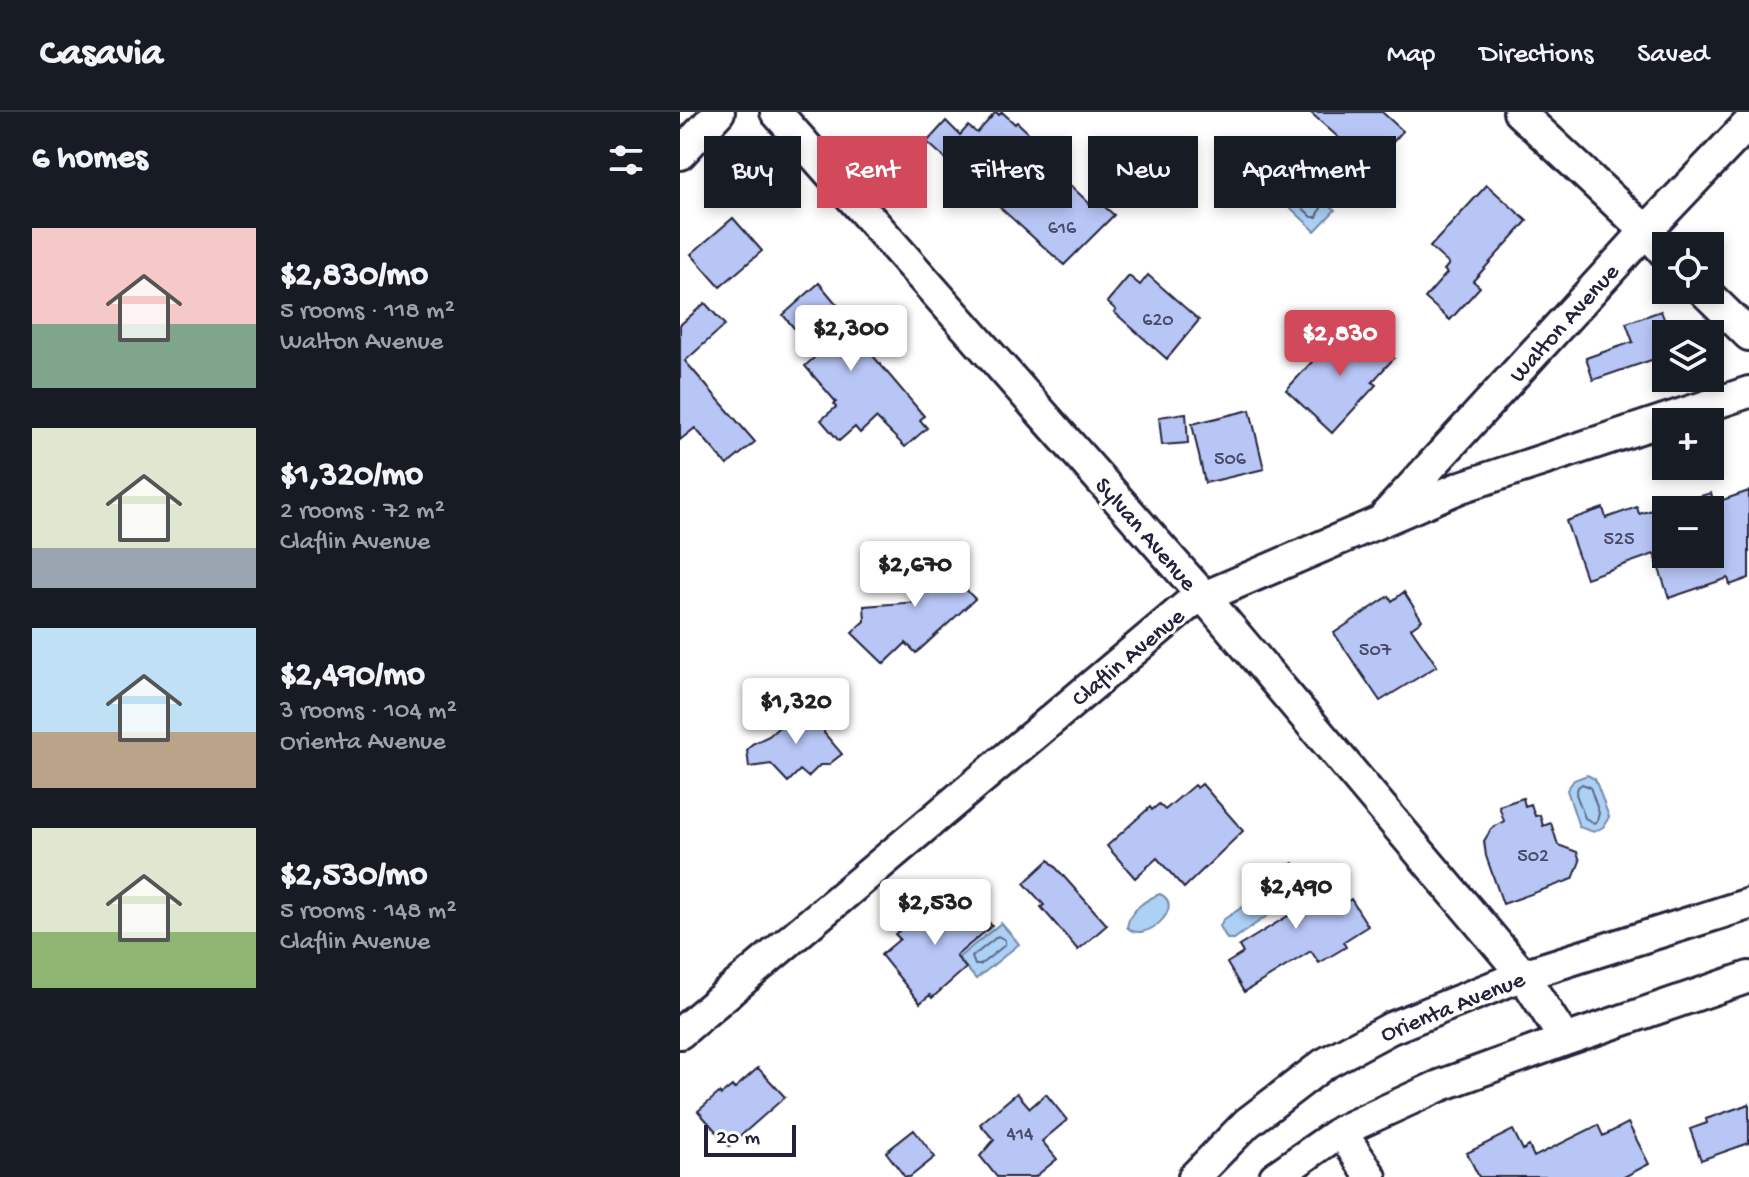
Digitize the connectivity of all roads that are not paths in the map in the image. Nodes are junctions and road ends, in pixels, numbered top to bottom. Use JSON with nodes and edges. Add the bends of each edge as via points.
{"nodes":[{"id":1,"x":719,"y":112,"type":"edge"},
{"id":2,"x":776,"y":112,"type":"edge"},
{"id":3,"x":1519,"y":112,"type":"edge"},
{"id":4,"x":1749,"y":123,"type":"edge"},
{"id":5,"x":680,"y":154,"type":"edge"},
{"id":6,"x":1646,"y":231,"type":"junction"},
{"id":7,"x":1652,"y":238,"type":"edge"},
{"id":8,"x":1717,"y":304,"type":"edge"},
{"id":9,"x":1749,"y":335,"type":"edge"},
{"id":10,"x":1749,"y":392,"type":"edge"},
{"id":11,"x":1379,"y":522,"type":"junction"},
{"id":12,"x":1205,"y":598,"type":"junction"},
{"id":13,"x":1749,"y":904,"type":"edge"},
{"id":14,"x":1523,"y":975,"type":"junction"},
{"id":15,"x":1749,"y":977,"type":"edge"},
{"id":16,"x":680,"y":1033,"type":"edge"},
{"id":17,"x":1565,"y":1040,"type":"junction"},
{"id":18,"x":1341,"y":1131,"type":"junction"},
{"id":19,"x":1194,"y":1177,"type":"edge"},
{"id":20,"x":1275,"y":1177,"type":"edge"},
{"id":21,"x":1371,"y":1177,"type":"edge"}],
"edges":[{"from":1,"to":5,"type":"street"},
{"from":2,"to":12,"type":"street","name":"Sylvan Avenue"},
{"from":3,"to":6,"type":"street"},
{"from":4,"to":6,"type":"street","name":"Walton Avenue"},
{"from":6,"to":7,"type":"street"},
{"from":6,"to":11,"type":"street","name":"Walton Avenue"},
{"from":8,"to":9,"type":"street"},
{"from":10,"to":11,"type":"street","name":"Claflin Avenue","via":[[1461,487]]},
{"from":11,"to":12,"type":"street","name":"Claflin Avenue"},
{"from":12,"to":14,"type":"street","name":"Sylvan Avenue"},
{"from":12,"to":16,"type":"street","name":"Claflin Avenue","via":[[1190,603]]},
{"from":13,"to":14,"type":"street","name":"Orienta Avenue"},
{"from":14,"to":17,"type":"street","name":"Sylvan Avenue"},
{"from":14,"to":19,"type":"street","name":"Orienta Avenue","via":[[1391,1028],[1324,1064],[1247,1123]]},
{"from":15,"to":17,"type":"street"},
{"from":17,"to":18,"type":"street","via":[[1439,1086]]},
{"from":18,"to":20,"type":"street"},
{"from":18,"to":21,"type":"street"}]}
